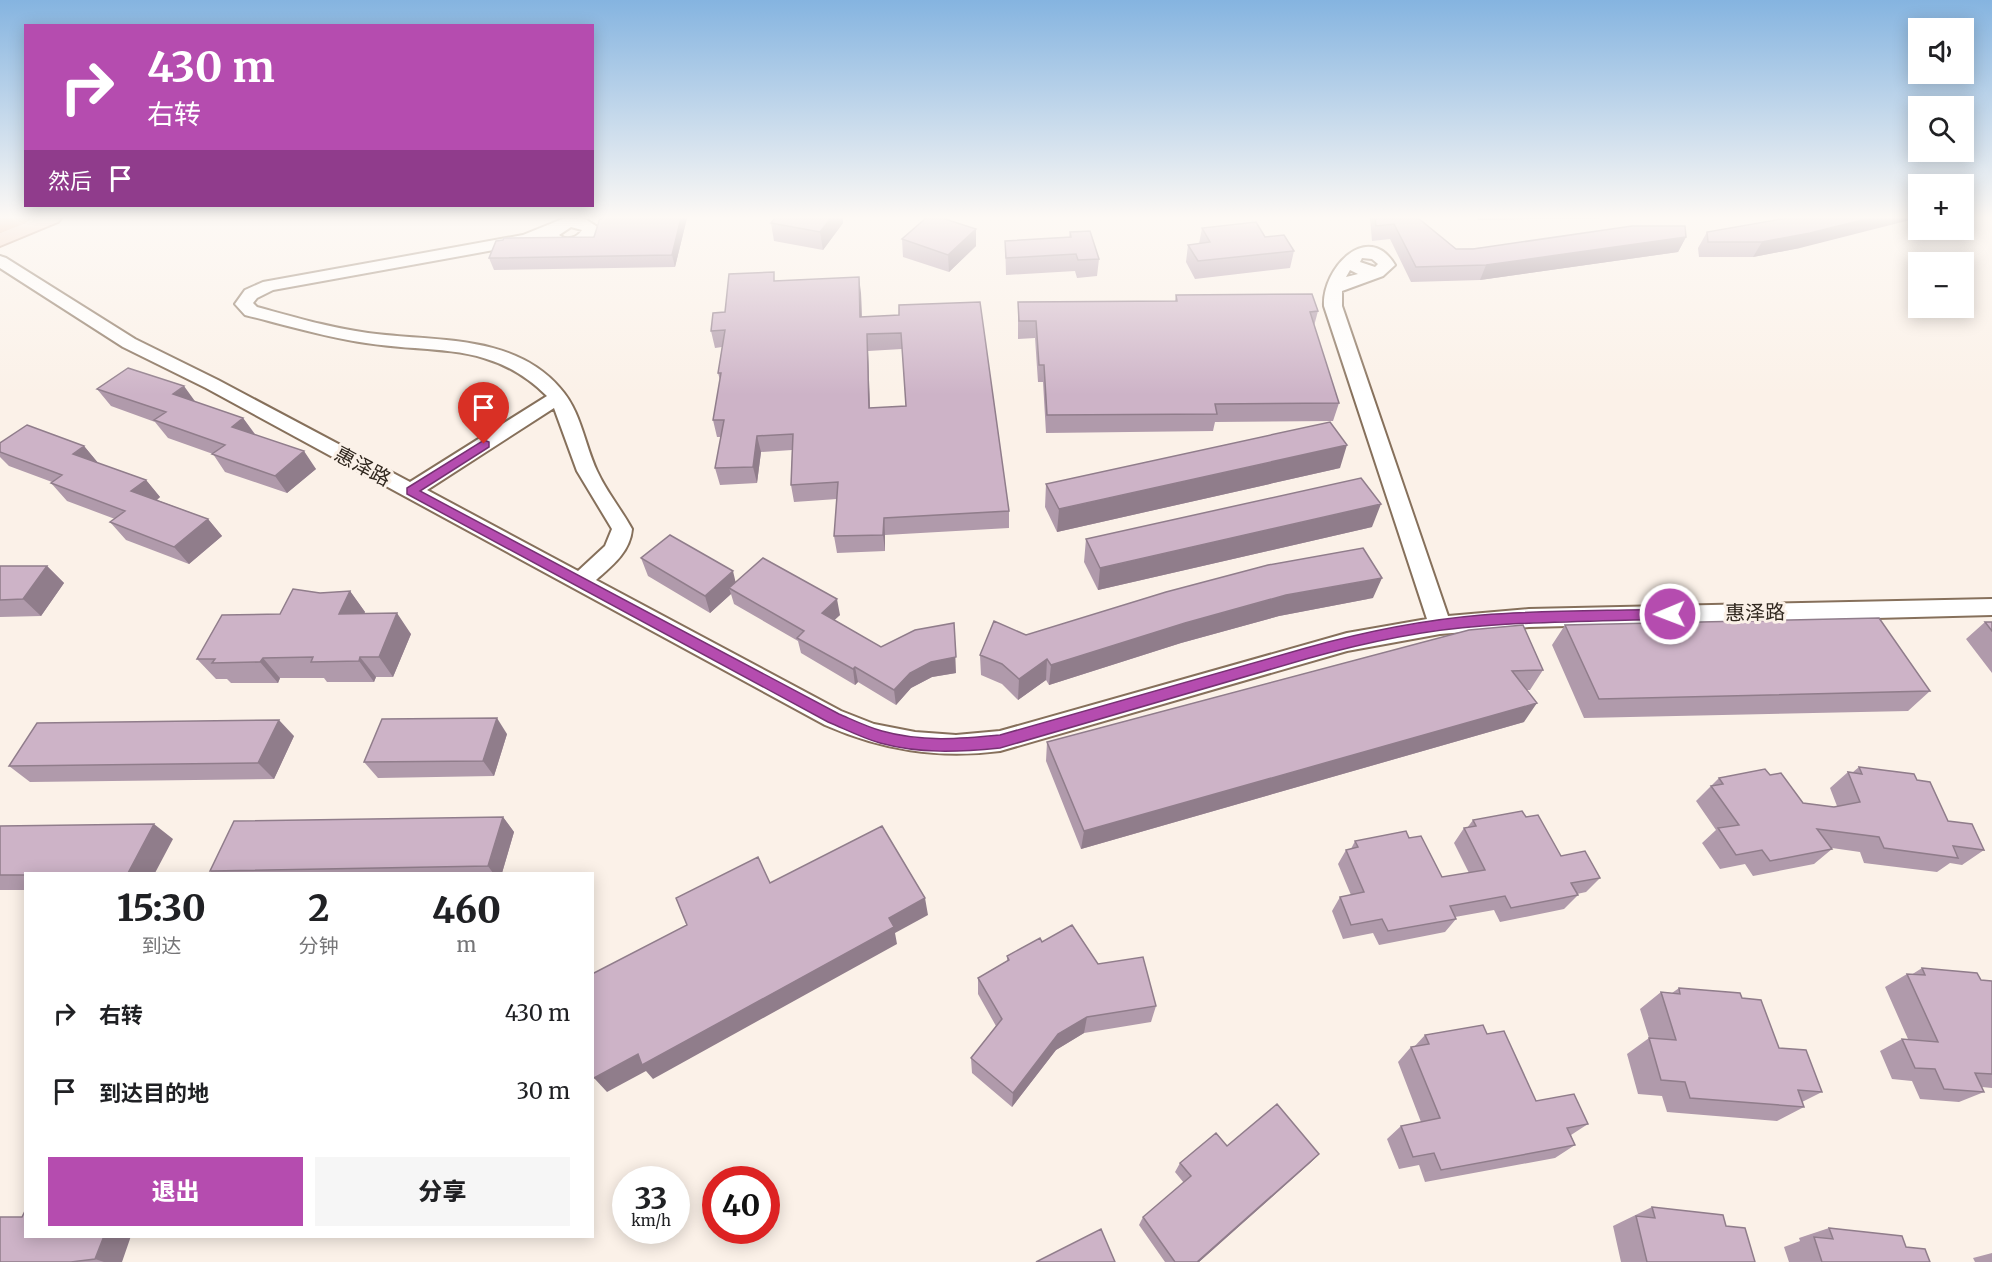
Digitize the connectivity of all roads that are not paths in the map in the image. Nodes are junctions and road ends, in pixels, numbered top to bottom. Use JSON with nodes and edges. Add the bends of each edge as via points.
{"nodes":[{"id":1,"x":25,"y":277,"type":"edge"},
{"id":2,"x":319,"y":277,"type":"edge"},
{"id":3,"x":1337,"y":277,"type":"edge"},
{"id":4,"x":1364,"y":277,"type":"edge"},
{"id":5,"x":1334,"y":288,"type":"junction"},
{"id":6,"x":558,"y":398,"type":"junction"},
{"id":7,"x":411,"y":491,"type":"junction"},
{"id":8,"x":580,"y":582,"type":"junction"},
{"id":9,"x":1992,"y":607,"type":"edge"},
{"id":10,"x":1440,"y":625,"type":"junction"}],
"edges":[{"from":1,"to":7,"type":"street","name":"惠泽路","via":[[129,343]]},
{"from":2,"to":6,"type":"street","via":[[269,286],[251,294],[244,304],[251,311],[353,335],[446,344],[503,357],[532,372]]},
{"from":3,"to":5,"type":"street"},
{"from":4,"to":5,"type":"street"},
{"from":5,"to":10,"type":"street","via":[[1333,306]]},
{"from":6,"to":7,"type":"street"},
{"from":6,"to":8,"type":"street","via":[[588,474],[622,530],[618,546]]},
{"from":7,"to":8,"type":"street","name":"惠泽路"},
{"from":8,"to":10,"type":"street","name":"惠泽路","via":[[855,728],[878,737],[928,746],[1000,741],[1337,645]]},
{"from":9,"to":10,"type":"street","name":"惠泽路","via":[[1529,618]]}]}
